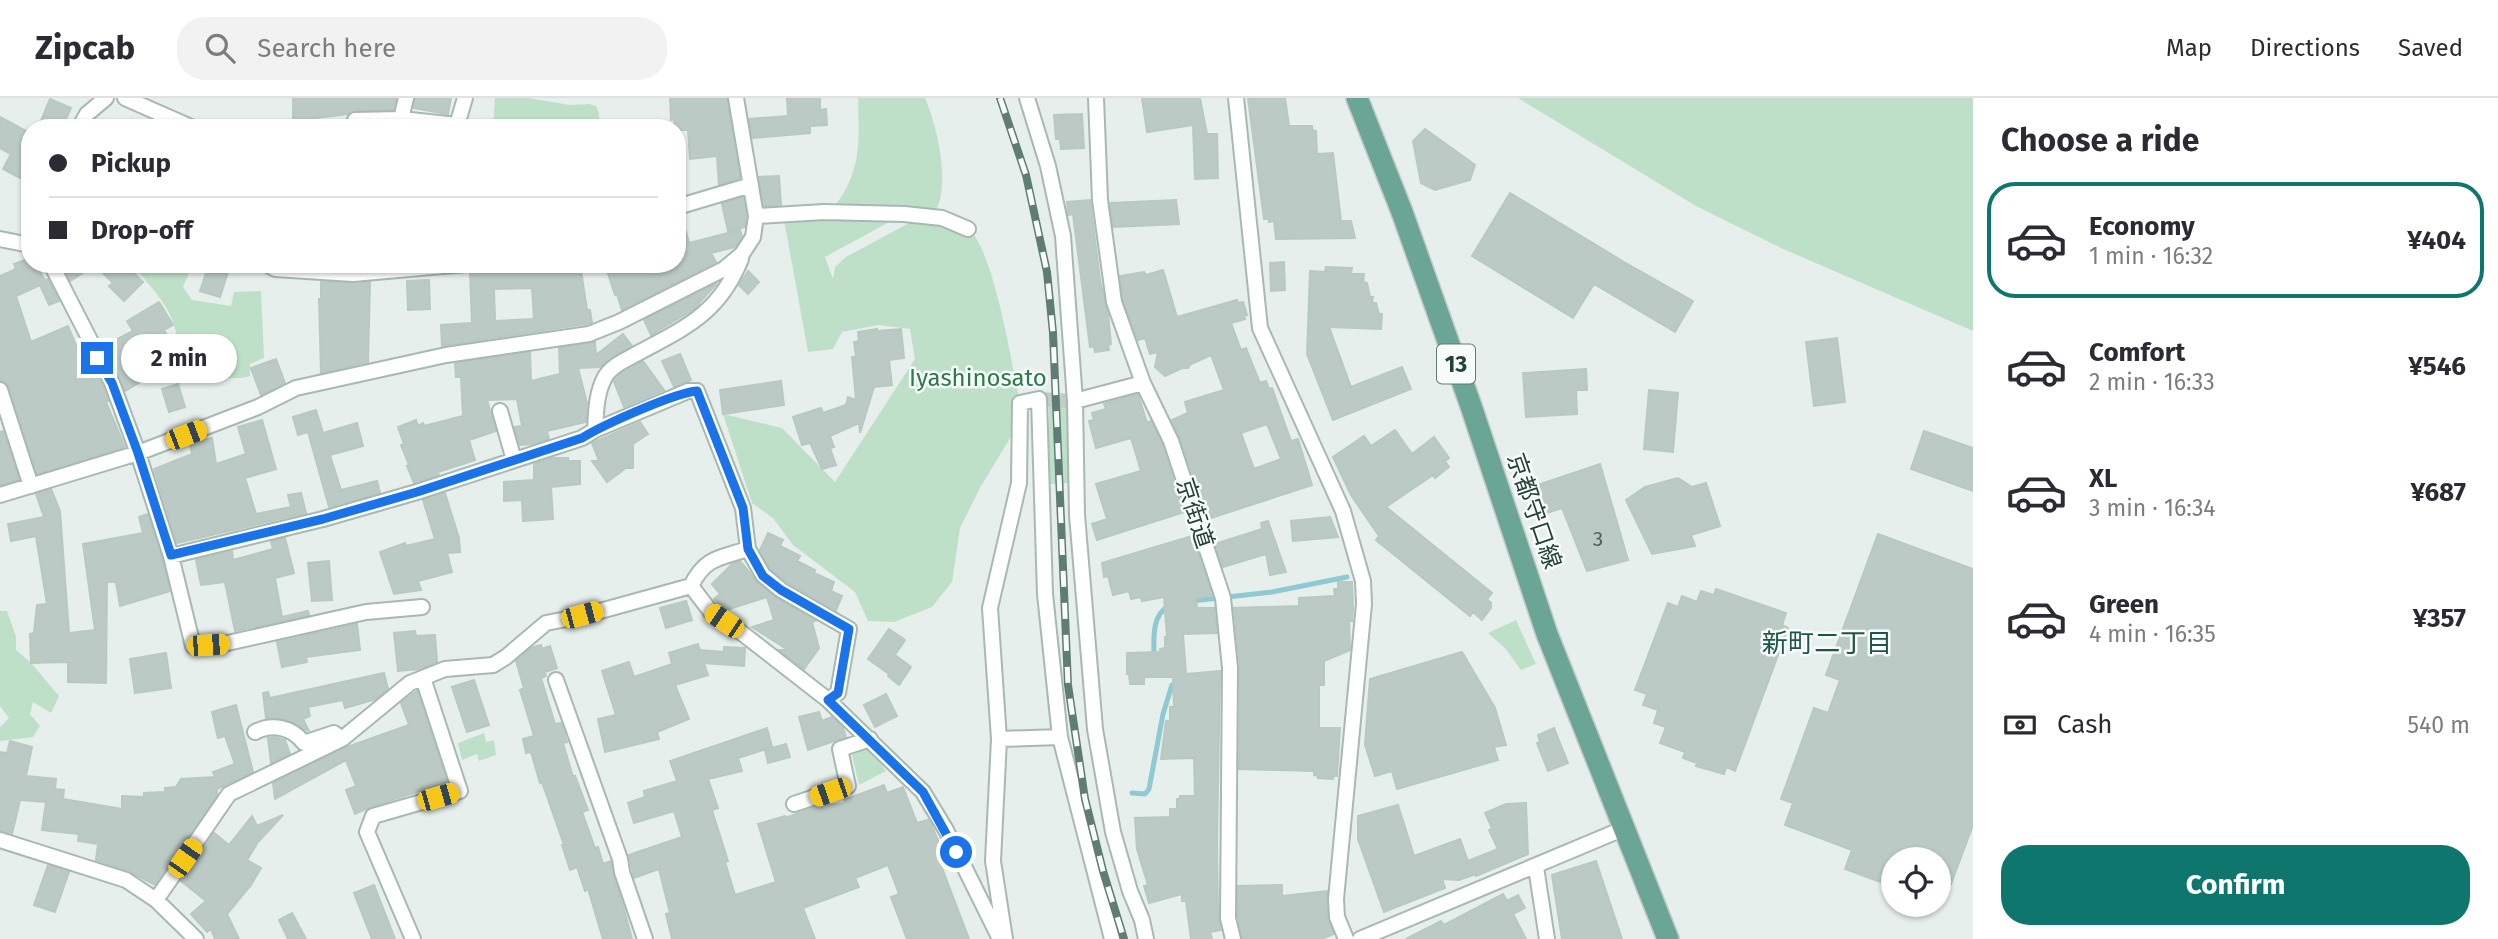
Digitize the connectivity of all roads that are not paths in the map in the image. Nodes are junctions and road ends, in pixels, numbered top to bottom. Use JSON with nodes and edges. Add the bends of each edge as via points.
{"nodes":[{"id":1,"x":106,"y":98,"type":"edge"},
{"id":2,"x":125,"y":98,"type":"edge"},
{"id":3,"x":406,"y":98,"type":"edge"},
{"id":4,"x":465,"y":98,"type":"edge"},
{"id":5,"x":736,"y":98,"type":"edge"},
{"id":6,"x":1027,"y":98,"type":"edge"},
{"id":7,"x":1096,"y":98,"type":"edge"},
{"id":8,"x":1236,"y":98,"type":"edge"},
{"id":9,"x":1357,"y":98,"type":"edge"},
{"id":10,"x":84,"y":119,"type":"edge"},
{"id":11,"x":173,"y":119,"type":"edge"},
{"id":12,"x":401,"y":119,"type":"edge"},
{"id":13,"x":459,"y":119,"type":"edge"},
{"id":14,"x":751,"y":185,"type":"junction"},
{"id":15,"x":686,"y":204,"type":"edge"},
{"id":16,"x":756,"y":216,"type":"junction"},
{"id":17,"x":968,"y":229,"type":"dead end"},
{"id":18,"x":0,"y":239,"type":"edge"},
{"id":19,"x":21,"y":243,"type":"edge"},
{"id":20,"x":742,"y":254,"type":"junction"},
{"id":21,"x":57,"y":273,"type":"edge"},
{"id":22,"x":337,"y":273,"type":"edge"},
{"id":23,"x":364,"y":273,"type":"edge"},
{"id":24,"x":1143,"y":383,"type":"junction"},
{"id":25,"x":0,"y":390,"type":"edge"},
{"id":26,"x":1075,"y":401,"type":"junction"},
{"id":27,"x":500,"y":411,"type":"dead end"},
{"id":28,"x":595,"y":430,"type":"junction"},
{"id":29,"x":138,"y":453,"type":"junction"},
{"id":30,"x":514,"y":460,"type":"junction"},
{"id":31,"x":32,"y":486,"type":"junction"},
{"id":32,"x":0,"y":495,"type":"edge"},
{"id":33,"x":748,"y":549,"type":"junction"},
{"id":34,"x":171,"y":555,"type":"junction"},
{"id":35,"x":691,"y":586,"type":"junction"},
{"id":36,"x":422,"y":607,"type":"dead end"},
{"id":37,"x":423,"y":678,"type":"junction"},
{"id":38,"x":556,"y":680,"type":"dead end"},
{"id":39,"x":828,"y":700,"type":"junction"},
{"id":40,"x":255,"y":732,"type":"dead end"},
{"id":41,"x":1060,"y":737,"type":"junction"},
{"id":42,"x":342,"y":739,"type":"junction"},
{"id":43,"x":870,"y":739,"type":"junction"},
{"id":44,"x":999,"y":739,"type":"junction"},
{"id":45,"x":794,"y":804,"type":"dead end"},
{"id":46,"x":1625,"y":828,"type":"junction"},
{"id":47,"x":0,"y":841,"type":"edge"},
{"id":48,"x":1536,"y":867,"type":"junction"},
{"id":49,"x":156,"y":900,"type":"junction"},
{"id":50,"x":196,"y":939,"type":"edge"},
{"id":51,"x":413,"y":939,"type":"edge"},
{"id":52,"x":645,"y":939,"type":"edge"},
{"id":53,"x":1000,"y":939,"type":"edge"},
{"id":54,"x":1005,"y":939,"type":"edge"},
{"id":55,"x":1112,"y":939,"type":"edge"},
{"id":56,"x":1146,"y":939,"type":"edge"},
{"id":57,"x":1233,"y":939,"type":"edge"},
{"id":58,"x":1346,"y":939,"type":"edge"},
{"id":59,"x":1360,"y":939,"type":"edge"},
{"id":60,"x":1547,"y":939,"type":"edge"},
{"id":61,"x":1668,"y":939,"type":"edge"}],
"edges":[{"from":1,"to":10,"type":"street"},
{"from":2,"to":11,"type":"street"},
{"from":3,"to":12,"type":"street"},
{"from":4,"to":13,"type":"street"},
{"from":5,"to":14,"type":"street"},
{"from":6,"to":26,"type":"street","via":[[1063,236]]},
{"from":7,"to":24,"type":"street","name":"京街道","via":[[1100,200],[1114,302]]},
{"from":8,"to":58,"type":"street","via":[[1260,328],[1343,511],[1363,581],[1336,899]]},
{"from":9,"to":46,"type":"main road","name":"京都守口線","number":"13","via":[[1402,212],[1548,634]]},
{"from":14,"to":15,"type":"street"},
{"from":14,"to":16,"type":"street"},
{"from":16,"to":17,"type":"street","via":[[904,214],[942,218]]},
{"from":16,"to":20,"type":"street","via":[[753,237]]},
{"from":18,"to":19,"type":"street"},
{"from":20,"to":28,"type":"street","via":[[707,312],[605,376],[597,397]]},
{"from":20,"to":29,"type":"street","via":[[724,269],[589,334],[446,355],[296,388]]},
{"from":21,"to":29,"type":"street","via":[[112,383]]},
{"from":22,"to":23,"type":"street"},
{"from":24,"to":26,"type":"street"},
{"from":24,"to":57,"type":"street","name":"京街道","via":[[1171,441],[1223,598],[1230,668],[1228,918]]},
{"from":25,"to":31,"type":"street"},
{"from":26,"to":56,"type":"street","via":[[1077,515],[1095,729],[1113,832]]},
{"from":27,"to":30,"type":"street"},
{"from":28,"to":30,"type":"street"},
{"from":28,"to":33,"type":"street","via":[[697,391],[743,508]]},
{"from":29,"to":31,"type":"street"},
{"from":29,"to":34,"type":"street"},
{"from":30,"to":34,"type":"street","via":[[323,519]]},
{"from":31,"to":32,"type":"street"},
{"from":33,"to":35,"type":"street","via":[[709,561]]},
{"from":33,"to":39,"type":"street","via":[[763,576],[849,629],[838,693]]},
{"from":34,"to":36,"type":"street","via":[[193,646],[223,644],[366,612]]},
{"from":35,"to":37,"type":"street","via":[[546,623],[493,665],[444,669]]},
{"from":35,"to":39,"type":"street","via":[[711,612]]},
{"from":37,"to":42,"type":"street","via":[[396,693]]},
{"from":37,"to":51,"type":"street","via":[[460,791],[373,816],[367,832]]},
{"from":38,"to":52,"type":"street"},
{"from":39,"to":43,"type":"street"},
{"from":40,"to":42,"type":"street","via":[[277,727],[293,732],[304,743],[334,733]]},
{"from":41,"to":44,"type":"street"},
{"from":41,"to":44,"type":"street","via":[[1045,594],[1039,399],[1020,403],[1019,483],[990,608]]},
{"from":41,"to":55,"type":"street"},
{"from":42,"to":49,"type":"street","via":[[229,794]]},
{"from":43,"to":45,"type":"street","via":[[840,749],[848,786]]},
{"from":43,"to":53,"type":"street","via":[[923,792]]},
{"from":44,"to":54,"type":"street","via":[[993,860]]},
{"from":46,"to":48,"type":"street"},
{"from":46,"to":61,"type":"main road","name":"京都守口線","number":"13"},
{"from":47,"to":49,"type":"street","via":[[127,880]]},
{"from":48,"to":59,"type":"street"},
{"from":48,"to":60,"type":"street"},
{"from":49,"to":50,"type":"street"}]}
